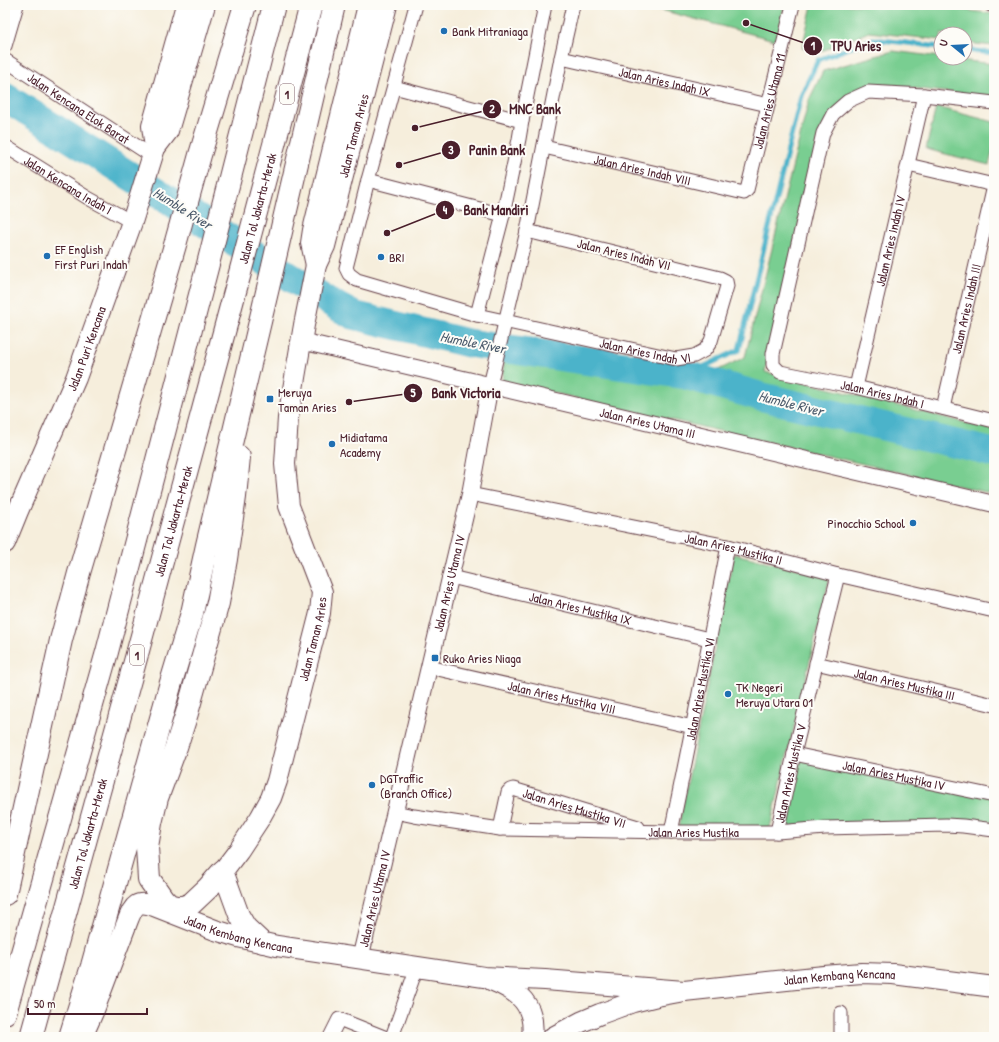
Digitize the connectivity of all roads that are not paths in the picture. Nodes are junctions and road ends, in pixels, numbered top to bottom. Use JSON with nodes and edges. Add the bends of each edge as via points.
{"nodes":[{"id":1,"x":17,"y":5,"type":"edge"},
{"id":2,"x":186,"y":5,"type":"edge"},
{"id":3,"x":204,"y":5,"type":"edge"},
{"id":4,"x":245,"y":5,"type":"edge"},
{"id":5,"x":274,"y":5,"type":"edge"},
{"id":6,"x":311,"y":5,"type":"edge"},
{"id":7,"x":334,"y":5,"type":"edge"},
{"id":8,"x":368,"y":5,"type":"edge"},
{"id":9,"x":387,"y":5,"type":"edge"},
{"id":10,"x":416,"y":5,"type":"edge"},
{"id":11,"x":545,"y":5,"type":"edge"},
{"id":12,"x":573,"y":5,"type":"edge"},
{"id":13,"x":793,"y":5,"type":"edge"},
{"id":14,"x":991,"y":5,"type":"edge"},
{"id":15,"x":994,"y":5,"type":"edge"},
{"id":16,"x":5,"y":46,"type":"edge"},
{"id":17,"x":561,"y":58,"type":"junction"},
{"id":18,"x":5,"y":60,"type":"edge"},
{"id":19,"x":394,"y":87,"type":"junction"},
{"id":20,"x":924,"y":95,"type":"junction"},
{"id":21,"x":994,"y":103,"type":"edge"},
{"id":22,"x":768,"y":105,"type":"junction"},
{"id":23,"x":522,"y":121,"type":"junction"},
{"id":24,"x":5,"y":146,"type":"edge"},
{"id":25,"x":544,"y":146,"type":"junction"},
{"id":26,"x":152,"y":156,"type":"junction"},
{"id":27,"x":908,"y":165,"type":"junction"},
{"id":28,"x":368,"y":180,"type":"junction"},
{"id":29,"x":994,"y":185,"type":"edge"},
{"id":30,"x":740,"y":192,"type":"joint"},
{"id":31,"x":502,"y":215,"type":"junction"},
{"id":32,"x":134,"y":216,"type":"junction"},
{"id":33,"x":527,"y":231,"type":"junction"},
{"id":34,"x":315,"y":270,"type":"junction"},
{"id":35,"x":720,"y":278,"type":"joint"},
{"id":36,"x":477,"y":315,"type":"junction"},
{"id":37,"x":506,"y":322,"type":"junction"},
{"id":38,"x":302,"y":333,"type":"junction"},
{"id":39,"x":491,"y":381,"type":"junction"},
{"id":40,"x":244,"y":386,"type":"junction"},
{"id":41,"x":856,"y":387,"type":"junction"},
{"id":42,"x":943,"y":408,"type":"junction"},
{"id":43,"x":994,"y":421,"type":"edge"},
{"id":44,"x":470,"y":494,"type":"junction"},
{"id":45,"x":994,"y":504,"type":"edge"},
{"id":46,"x":5,"y":543,"type":"edge"},
{"id":47,"x":728,"y":546,"type":"junction"},
{"id":48,"x":838,"y":575,"type":"junction"},
{"id":49,"x":451,"y":577,"type":"junction"},
{"id":50,"x":994,"y":611,"type":"edge"},
{"id":51,"x":709,"y":638,"type":"junction"},
{"id":52,"x":816,"y":663,"type":"junction"},
{"id":53,"x":429,"y":667,"type":"junction"},
{"id":54,"x":994,"y":704,"type":"edge"},
{"id":55,"x":693,"y":727,"type":"junction"},
{"id":56,"x":794,"y":754,"type":"junction"},
{"id":57,"x":994,"y":796,"type":"edge"},
{"id":58,"x":395,"y":812,"type":"junction"},
{"id":59,"x":500,"y":829,"type":"junction"},
{"id":60,"x":994,"y":830,"type":"edge"},
{"id":61,"x":654,"y":831,"type":"junction"},
{"id":62,"x":671,"y":832,"type":"junction"},
{"id":63,"x":777,"y":832,"type":"junction"},
{"id":64,"x":223,"y":871,"type":"junction"},
{"id":65,"x":5,"y":894,"type":"edge"},
{"id":66,"x":263,"y":943,"type":"junction"},
{"id":67,"x":360,"y":959,"type":"junction"},
{"id":68,"x":416,"y":967,"type":"junction"},
{"id":69,"x":484,"y":977,"type":"junction"},
{"id":70,"x":994,"y":987,"type":"edge"},
{"id":71,"x":684,"y":991,"type":"junction"},
{"id":72,"x":5,"y":1013,"type":"edge"},
{"id":73,"x":841,"y":1013,"type":"dead end"},
{"id":74,"x":31,"y":1037,"type":"edge"},
{"id":75,"x":70,"y":1037,"type":"edge"},
{"id":76,"x":82,"y":1037,"type":"edge"},
{"id":77,"x":330,"y":1037,"type":"edge"},
{"id":78,"x":384,"y":1037,"type":"edge"},
{"id":79,"x":392,"y":1037,"type":"edge"},
{"id":80,"x":532,"y":1037,"type":"edge"},
{"id":81,"x":553,"y":1037,"type":"edge"},
{"id":82,"x":841,"y":1037,"type":"edge"}],
"edges":[{"from":1,"to":16,"type":"street"},
{"from":2,"to":26,"type":"main road","name":"Jalan Puri Kencana","via":[[152,126]]},
{"from":3,"to":26,"type":"main road","name":"Jalan Puri Kencana","via":[[168,131]]},
{"from":4,"to":65,"type":"highway","via":[[79,573]]},
{"from":5,"to":72,"type":"highway","via":[[107,652]]},
{"from":6,"to":74,"type":"highway","name":"Jalan Tol Jakarta–Merak","number":"1","via":[[136,658]]},
{"from":7,"to":40,"type":"highway"},
{"from":8,"to":34,"type":"main road","name":"Jalan Taman Aries","via":[[313,230],[311,243]]},
{"from":9,"to":34,"type":"main road","name":"Jalan Taman Aries","via":[[325,246]]},
{"from":10,"to":19,"type":"street"},
{"from":11,"to":23,"type":"street"},
{"from":12,"to":17,"type":"street","name":"Jalan Aries Utama IV"},
{"from":13,"to":22,"type":"street","name":"Jalan Aries Utama 11"},
{"from":14,"to":15,"type":"street"},
{"from":17,"to":22,"type":"street","name":"Jalan Aries Indah IX"},
{"from":17,"to":25,"type":"street","name":"Jalan Aries Utama IV"},
{"from":18,"to":26,"type":"street","name":"Jalan Kencana Elok Barat"},
{"from":19,"to":23,"type":"street"},
{"from":19,"to":28,"type":"street"},
{"from":20,"to":21,"type":"street"},
{"from":20,"to":27,"type":"street","name":"Jalan Aries Indah IV"},
{"from":20,"to":41,"type":"street","name":"Jalan Aries Indah I","via":[[868,92],[848,101],[833,114],[823,133],[772,354],[773,365],[780,372]]},
{"from":22,"to":30,"type":"street","name":"Jalan Aries Utama 11","via":[[747,190],[744,193]]},
{"from":23,"to":31,"type":"street"},
{"from":24,"to":32,"type":"street","name":"Jalan Kencana Indah I","via":[[88,198]]},
{"from":25,"to":30,"type":"street","name":"Jalan Aries Indah VIII"},
{"from":25,"to":33,"type":"street","name":"Jalan Aries Utama IV"},
{"from":26,"to":32,"type":"main road","name":"Jalan Puri Kencana"},
{"from":27,"to":29,"type":"street"},
{"from":27,"to":41,"type":"street","name":"Jalan Aries Indah IV"},
{"from":28,"to":31,"type":"street"},
{"from":28,"to":36,"type":"street","via":[[346,268],[349,274],[357,280]]},
{"from":29,"to":42,"type":"street","name":"Jalan Aries Indah III"},
{"from":31,"to":36,"type":"street"},
{"from":32,"to":46,"type":"main road","name":"Jalan Puri Kencana","via":[[76,378]]},
{"from":33,"to":35,"type":"street","name":"Jalan Aries Indah VII"},
{"from":33,"to":37,"type":"street","name":"Jalan Aries Utama IV"},
{"from":34,"to":38,"type":"main road","name":"Jalan Taman Aries"},
{"from":35,"to":37,"type":"street","name":"Jalan Aries Indah VI","via":[[726,281],[727,286],[711,340],[705,350],[694,356],[676,359]]},
{"from":36,"to":37,"type":"street"},
{"from":37,"to":39,"type":"street","name":"Jalan Aries Utama IV"},
{"from":38,"to":39,"type":"street","name":"Jalan Aries Utama III"},
{"from":38,"to":64,"type":"main road","name":"Jalan Taman Aries","via":[[288,418],[285,464],[289,506],[322,592],[320,612],[271,798]]},
{"from":39,"to":44,"type":"street","name":"Jalan Aries Utama IV"},
{"from":39,"to":45,"type":"street","name":"Jalan Aries Utama III"},
{"from":40,"to":64,"type":"highway","via":[[235,497],[218,603],[185,720],[157,798],[147,847],[149,879],[169,905],[184,907],[191,904]]},
{"from":40,"to":75,"type":"highway","via":[[192,613]]},
{"from":41,"to":42,"type":"street","name":"Jalan Aries Indah I"},
{"from":42,"to":43,"type":"street","name":"Jalan Aries Indah I"},
{"from":44,"to":47,"type":"street","name":"Jalan Aries Mustika II"},
{"from":44,"to":49,"type":"street","name":"Jalan Aries Utama IV"},
{"from":47,"to":48,"type":"street","name":"Jalan Aries Mustika II"},
{"from":47,"to":51,"type":"street","name":"Jalan Aries Mustika VI"},
{"from":48,"to":50,"type":"street","name":"Jalan Aries Mustika II"},
{"from":48,"to":52,"type":"street","name":"Jalan Aries Mustika V"},
{"from":49,"to":51,"type":"street","name":"Jalan Aries Mustika IX"},
{"from":49,"to":53,"type":"street","name":"Jalan Aries Utama IV"},
{"from":51,"to":55,"type":"street","name":"Jalan Aries Mustika VI"},
{"from":52,"to":54,"type":"street","name":"Jalan Aries Mustika III"},
{"from":52,"to":56,"type":"street","name":"Jalan Aries Mustika V"},
{"from":53,"to":55,"type":"street","name":"Jalan Aries Mustika VIII"},
{"from":53,"to":58,"type":"street","name":"Jalan Aries Utama IV"},
{"from":55,"to":62,"type":"street","name":"Jalan Aries Mustika VI"},
{"from":56,"to":57,"type":"street","name":"Jalan Aries Mustika IV"},
{"from":56,"to":63,"type":"street","name":"Jalan Aries Mustika V"},
{"from":58,"to":59,"type":"street","name":"Jalan Aries Mustika"},
{"from":58,"to":67,"type":"street","name":"Jalan Aries Utama IV"},
{"from":59,"to":61,"type":"street","name":"Jalan Aries Mustika"},
{"from":59,"to":61,"type":"street","name":"Jalan Aries Mustika VII","via":[[508,792],[513,789]]},
{"from":60,"to":63,"type":"street","name":"Jalan Aries Mustika","via":[[946,825],[825,828]]},
{"from":61,"to":62,"type":"street","name":"Jalan Aries Mustika"},
{"from":62,"to":63,"type":"street","name":"Jalan Aries Mustika"},
{"from":64,"to":66,"type":"main road","via":[[239,915],[246,927]]},
{"from":66,"to":67,"type":"main road","name":"Jalan Kembang Kencana"},
{"from":66,"to":76,"type":"main road","name":"Jalan Kembang Kencana","via":[[215,930],[147,903],[138,905],[128,920]]},
{"from":67,"to":68,"type":"main road","name":"Jalan Kembang Kencana"},
{"from":68,"to":69,"type":"main road","name":"Jalan Kembang Kencana"},
{"from":68,"to":79,"type":"street"},
{"from":69,"to":71,"type":"main road","name":"Jalan Kembang Kencana"},
{"from":69,"to":80,"type":"main road","name":"Jalan Kembang Kencana","via":[[507,987],[524,1000],[533,1022]]},
{"from":70,"to":71,"type":"main road","name":"Jalan Kembang Kencana","via":[[893,974],[862,973]]},
{"from":71,"to":81,"type":"main road","name":"Jalan Kembang Kencana","via":[[613,1009]]},
{"from":73,"to":82,"type":"street"},
{"from":77,"to":78,"type":"street","via":[[339,1019]]}]}
